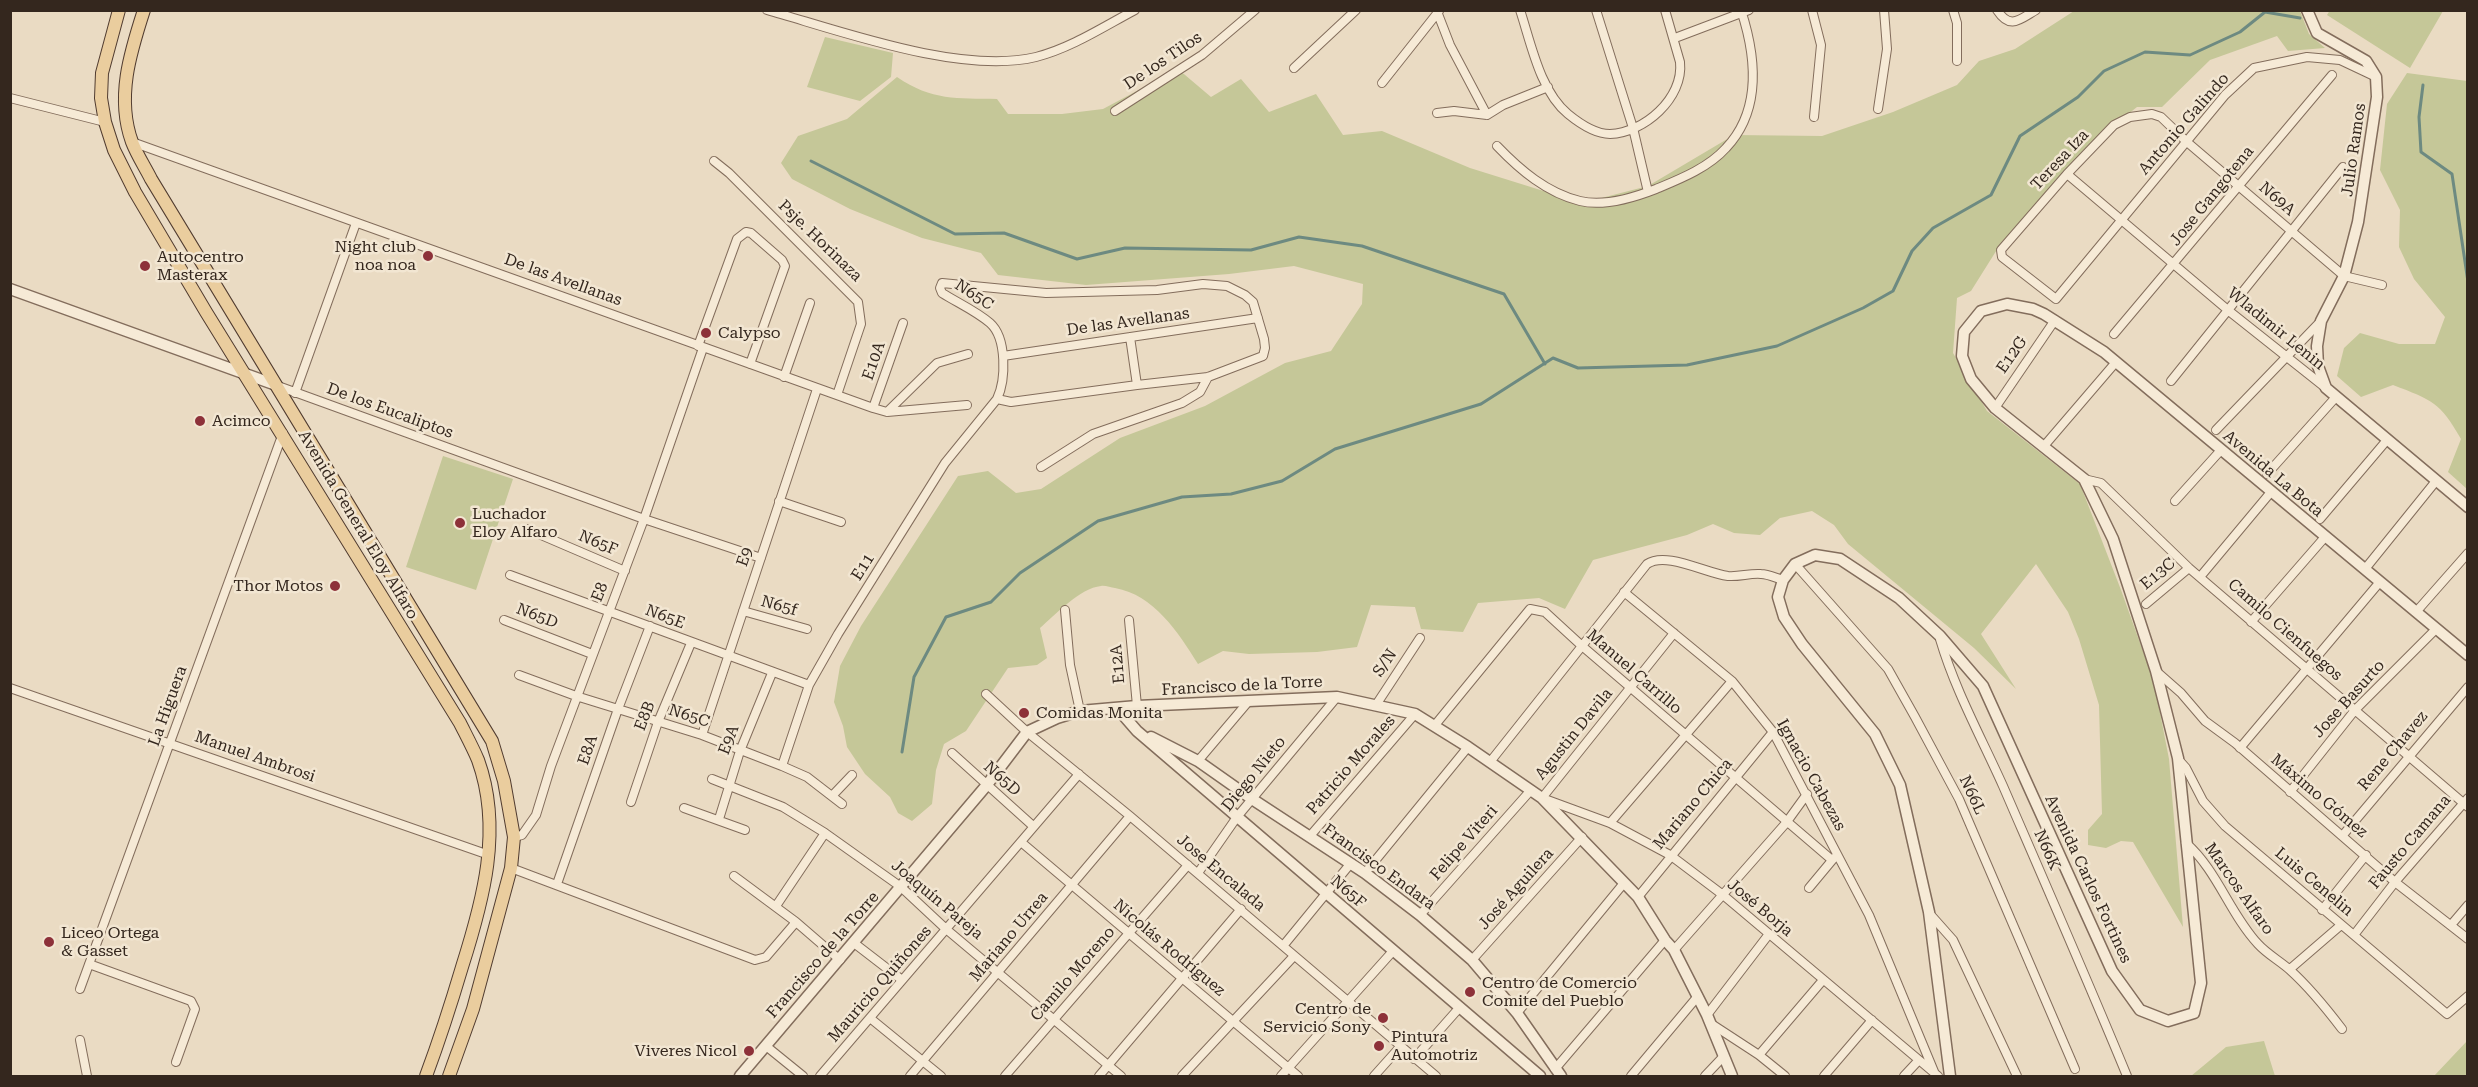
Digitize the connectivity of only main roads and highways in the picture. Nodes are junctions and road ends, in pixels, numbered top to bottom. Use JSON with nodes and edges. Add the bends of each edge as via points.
{"nodes":[{"id":1,"x":119,"y":10,"type":"edge"},
{"id":2,"x":144,"y":10,"type":"edge"},
{"id":3,"x":426,"y":1077,"type":"edge"},
{"id":4,"x":449,"y":1077,"type":"edge"}],
"edges":[{"from":1,"to":3,"type":"main road","name":"Avenida General Eloy Alfaro","via":[[102,73],[101,98],[114,150],[243,372],[460,723],[478,761],[490,834],[485,891]]},
{"from":2,"to":4,"type":"main road","name":"Avenida General Eloy Alfaro","via":[[131,49],[125,90],[132,142],[492,741],[504,781],[514,837],[511,868],[473,1009]]}]}
